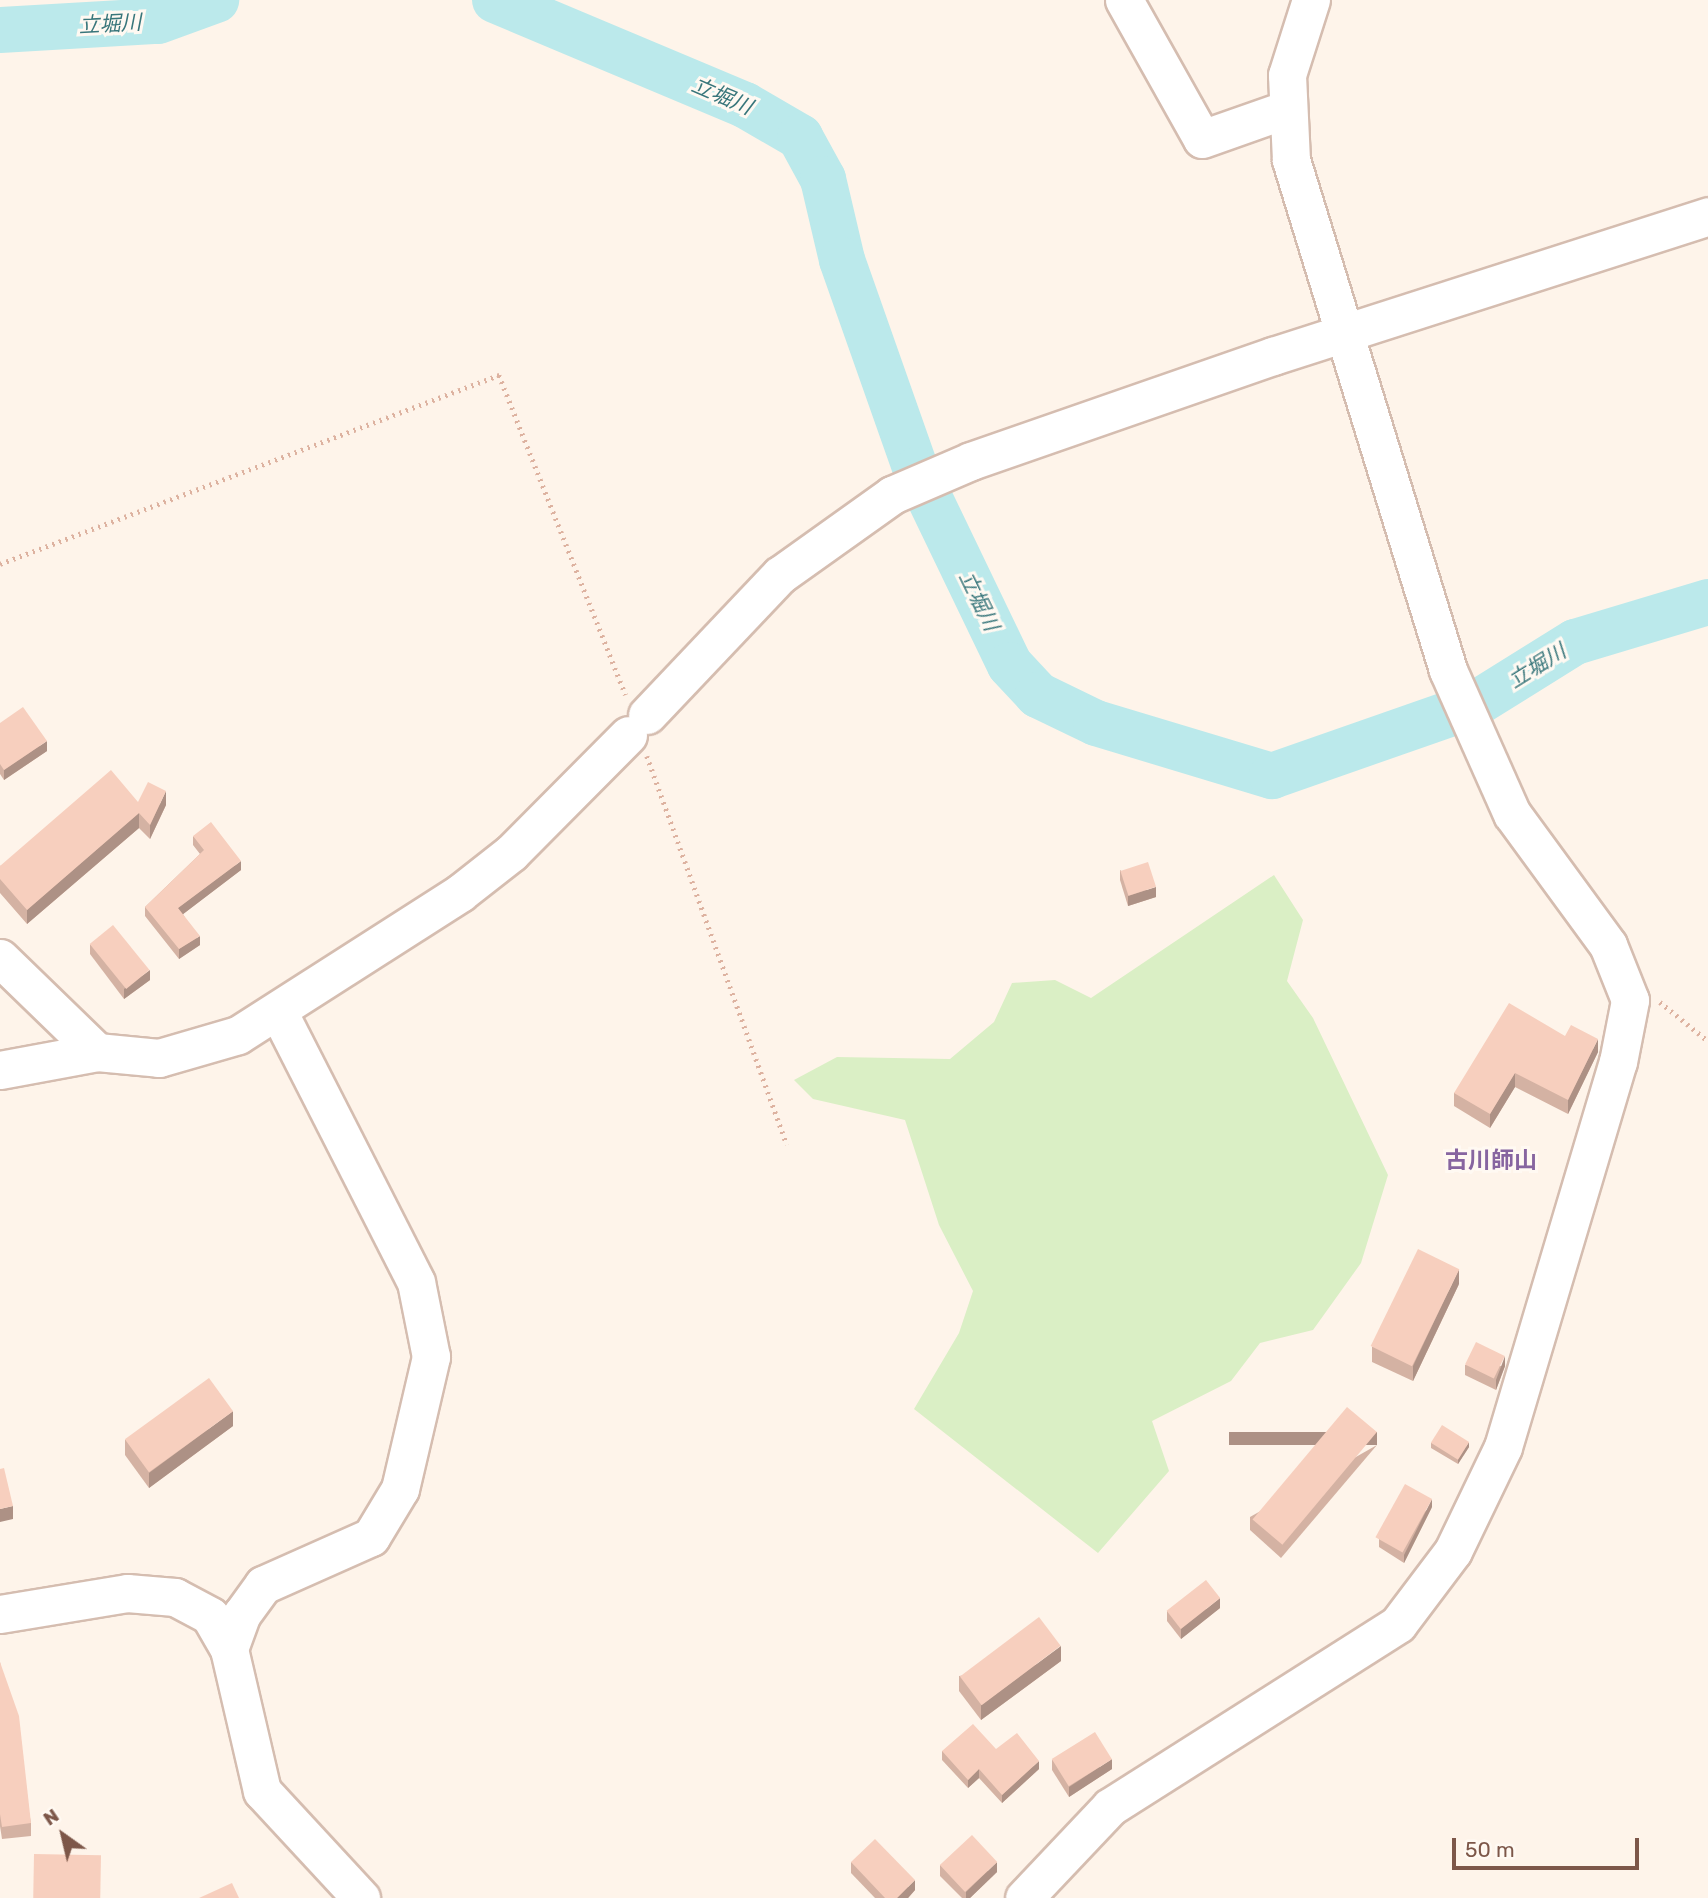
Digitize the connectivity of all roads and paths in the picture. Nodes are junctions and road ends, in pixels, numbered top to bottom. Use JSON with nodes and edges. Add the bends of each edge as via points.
{"nodes":[{"id":1,"x":1124,"y":0,"type":"edge"},
{"id":2,"x":1311,"y":0,"type":"edge"},
{"id":3,"x":1287,"y":109,"type":"junction"},
{"id":4,"x":1708,"y":216,"type":"edge"},
{"id":5,"x":1348,"y":332,"type":"junction"},
{"id":6,"x":0,"y":564,"type":"edge"},
{"id":7,"x":637,"y":724,"type":"junction"},
{"id":8,"x":0,"y":958,"type":"edge"},
{"id":9,"x":1630,"y":1000,"type":"junction"},
{"id":10,"x":278,"y":1011,"type":"junction"},
{"id":11,"x":1708,"y":1041,"type":"edge"},
{"id":12,"x":97,"y":1052,"type":"junction"},
{"id":13,"x":0,"y":1070,"type":"edge"},
{"id":14,"x":787,"y":1145,"type":"dead end"},
{"id":15,"x":0,"y":1614,"type":"edge"},
{"id":16,"x":229,"y":1649,"type":"junction"},
{"id":17,"x":361,"y":1898,"type":"edge"},
{"id":18,"x":1024,"y":1898,"type":"edge"}],
"edges":[{"from":1,"to":3,"type":"street","via":[[1202,139]]},
{"from":2,"to":3,"type":"street","via":[[1287,75]]},
{"from":3,"to":5,"type":"street","via":[[1291,160]]},
{"from":4,"to":5,"type":"street"},
{"from":5,"to":7,"type":"street","via":[[971,461],[892,495],[780,575]]},
{"from":5,"to":9,"type":"street","via":[[1448,670],[1480,751],[1539,857],[1608,945]]},
{"from":6,"to":7,"type":"path","via":[[499,375]]},
{"from":7,"to":10,"type":"street","via":[[511,853]]},
{"from":7,"to":14,"type":"path"},
{"from":8,"to":12,"type":"street"},
{"from":9,"to":11,"type":"path","via":[[1646,996],[1670,1007]]},
{"from":9,"to":18,"type":"street","via":[[1618,1062],[1503,1447],[1453,1551],[1398,1623],[1110,1807]]},
{"from":10,"to":12,"type":"street","via":[[197,1052],[159,1058]]},
{"from":10,"to":16,"type":"street","via":[[416,1282],[431,1357],[400,1489],[371,1536],[263,1585],[242,1615]]},
{"from":12,"to":13,"type":"street"},
{"from":15,"to":16,"type":"street","via":[[127,1593],[174,1597],[210,1615]]},
{"from":16,"to":17,"type":"street","via":[[246,1744],[262,1791]]}]}
